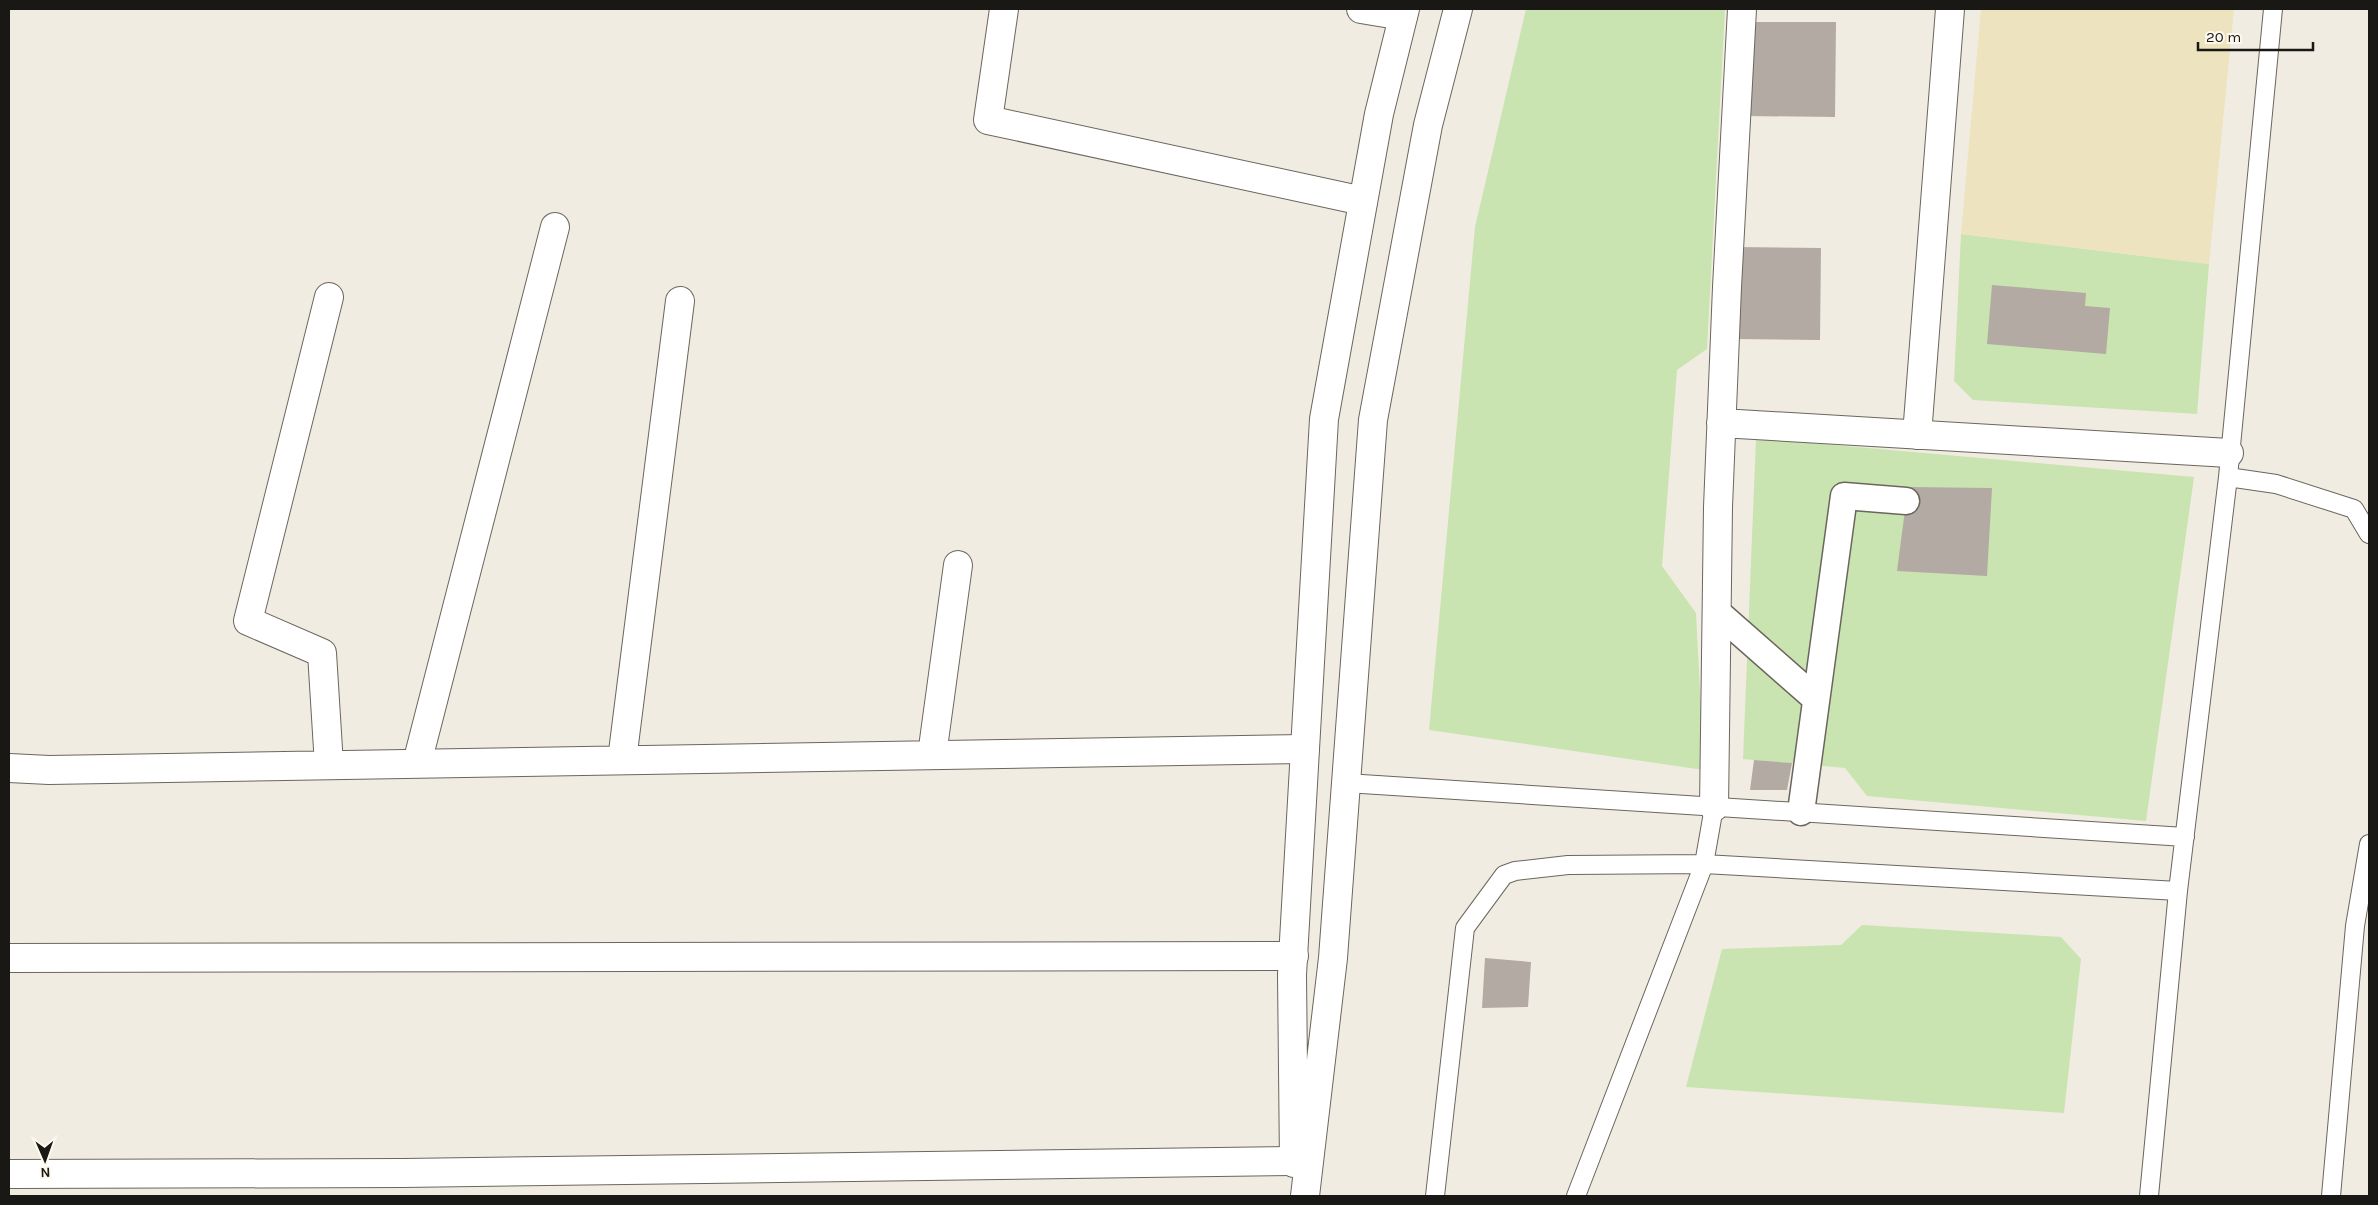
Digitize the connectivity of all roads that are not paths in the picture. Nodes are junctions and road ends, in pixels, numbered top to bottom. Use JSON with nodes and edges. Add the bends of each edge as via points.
{"nodes":[{"id":1,"x":1004,"y":9,"type":"edge"},
{"id":2,"x":1360,"y":9,"type":"edge"},
{"id":3,"x":1458,"y":9,"type":"edge"},
{"id":4,"x":1742,"y":9,"type":"edge"},
{"id":5,"x":1950,"y":9,"type":"edge"},
{"id":6,"x":2273,"y":9,"type":"edge"},
{"id":7,"x":1404,"y":12,"type":"edge"},
{"id":8,"x":1363,"y":201,"type":"junction"},
{"id":9,"x":555,"y":227,"type":"dead end"},
{"id":10,"x":330,"y":297,"type":"dead end"},
{"id":11,"x":680,"y":301,"type":"dead end"},
{"id":12,"x":1722,"y":424,"type":"junction"},
{"id":13,"x":1917,"y":435,"type":"junction"},
{"id":14,"x":2229,"y":465,"type":"junction"},
{"id":15,"x":1906,"y":501,"type":"dead end"},
{"id":16,"x":2369,"y":534,"type":"edge"},
{"id":17,"x":958,"y":565,"type":"dead end"},
{"id":18,"x":1717,"y":612,"type":"junction"},
{"id":19,"x":1816,"y":699,"type":"junction"},
{"id":20,"x":1305,"y":749,"type":"junction"},
{"id":21,"x":932,"y":755,"type":"junction"},
{"id":22,"x":622,"y":760,"type":"junction"},
{"id":23,"x":417,"y":763,"type":"junction"},
{"id":24,"x":329,"y":765,"type":"junction"},
{"id":25,"x":9,"y":768,"type":"edge"},
{"id":26,"x":1346,"y":783,"type":"junction"},
{"id":27,"x":1714,"y":807,"type":"junction"},
{"id":28,"x":1801,"y":812,"type":"junction"},
{"id":29,"x":2185,"y":837,"type":"junction"},
{"id":30,"x":2369,"y":844,"type":"edge"},
{"id":31,"x":1704,"y":864,"type":"junction"},
{"id":32,"x":2178,"y":890,"type":"junction"},
{"id":33,"x":1294,"y":956,"type":"junction"},
{"id":34,"x":9,"y":958,"type":"edge"},
{"id":35,"x":1294,"y":1161,"type":"junction"},
{"id":36,"x":9,"y":1174,"type":"edge"},
{"id":37,"x":1296,"y":1196,"type":"edge"},
{"id":38,"x":1305,"y":1196,"type":"edge"},
{"id":39,"x":1435,"y":1196,"type":"edge"},
{"id":40,"x":1576,"y":1196,"type":"edge"},
{"id":41,"x":2149,"y":1196,"type":"edge"},
{"id":42,"x":2331,"y":1196,"type":"edge"}],
"edges":[{"from":1,"to":8,"type":"street","via":[[988,120]]},
{"from":2,"to":7,"type":"street"},
{"from":3,"to":26,"type":"street","via":[[1428,125],[1373,420]]},
{"from":4,"to":12,"type":"street"},
{"from":5,"to":13,"type":"street"},
{"from":6,"to":14,"type":"lane"},
{"from":7,"to":8,"type":"street","via":[[1379,114]]},
{"from":8,"to":20,"type":"street","via":[[1324,420]]},
{"from":9,"to":23,"type":"street"},
{"from":10,"to":24,"type":"street","via":[[248,621],[322,653]]},
{"from":11,"to":22,"type":"street"},
{"from":12,"to":13,"type":"street"},
{"from":12,"to":18,"type":"street"},
{"from":13,"to":14,"type":"street"},
{"from":14,"to":16,"type":"lane","via":[[2354,509]]},
{"from":14,"to":29,"type":"lane"},
{"from":15,"to":19,"type":"street","via":[[1844,496]]},
{"from":17,"to":21,"type":"street"},
{"from":18,"to":19,"type":"street"},
{"from":18,"to":27,"type":"street"},
{"from":19,"to":28,"type":"street"},
{"from":20,"to":21,"type":"street"},
{"from":20,"to":33,"type":"street"},
{"from":21,"to":22,"type":"street"},
{"from":22,"to":23,"type":"street"},
{"from":23,"to":24,"type":"street"},
{"from":24,"to":25,"type":"street"},
{"from":26,"to":27,"type":"lane"},
{"from":26,"to":38,"type":"street","via":[[1333,958]]},
{"from":27,"to":28,"type":"lane"},
{"from":27,"to":31,"type":"lane"},
{"from":28,"to":29,"type":"lane"},
{"from":29,"to":32,"type":"lane"},
{"from":30,"to":42,"type":"lane","via":[[2355,926]]},
{"from":31,"to":32,"type":"lane"},
{"from":31,"to":39,"type":"lane","via":[[1568,865],[1504,875],[1465,928]]},
{"from":31,"to":40,"type":"lane"},
{"from":32,"to":41,"type":"lane"},
{"from":33,"to":34,"type":"street"},
{"from":33,"to":35,"type":"street"},
{"from":35,"to":36,"type":"street","via":[[403,1173]]},
{"from":35,"to":37,"type":"street"}]}
